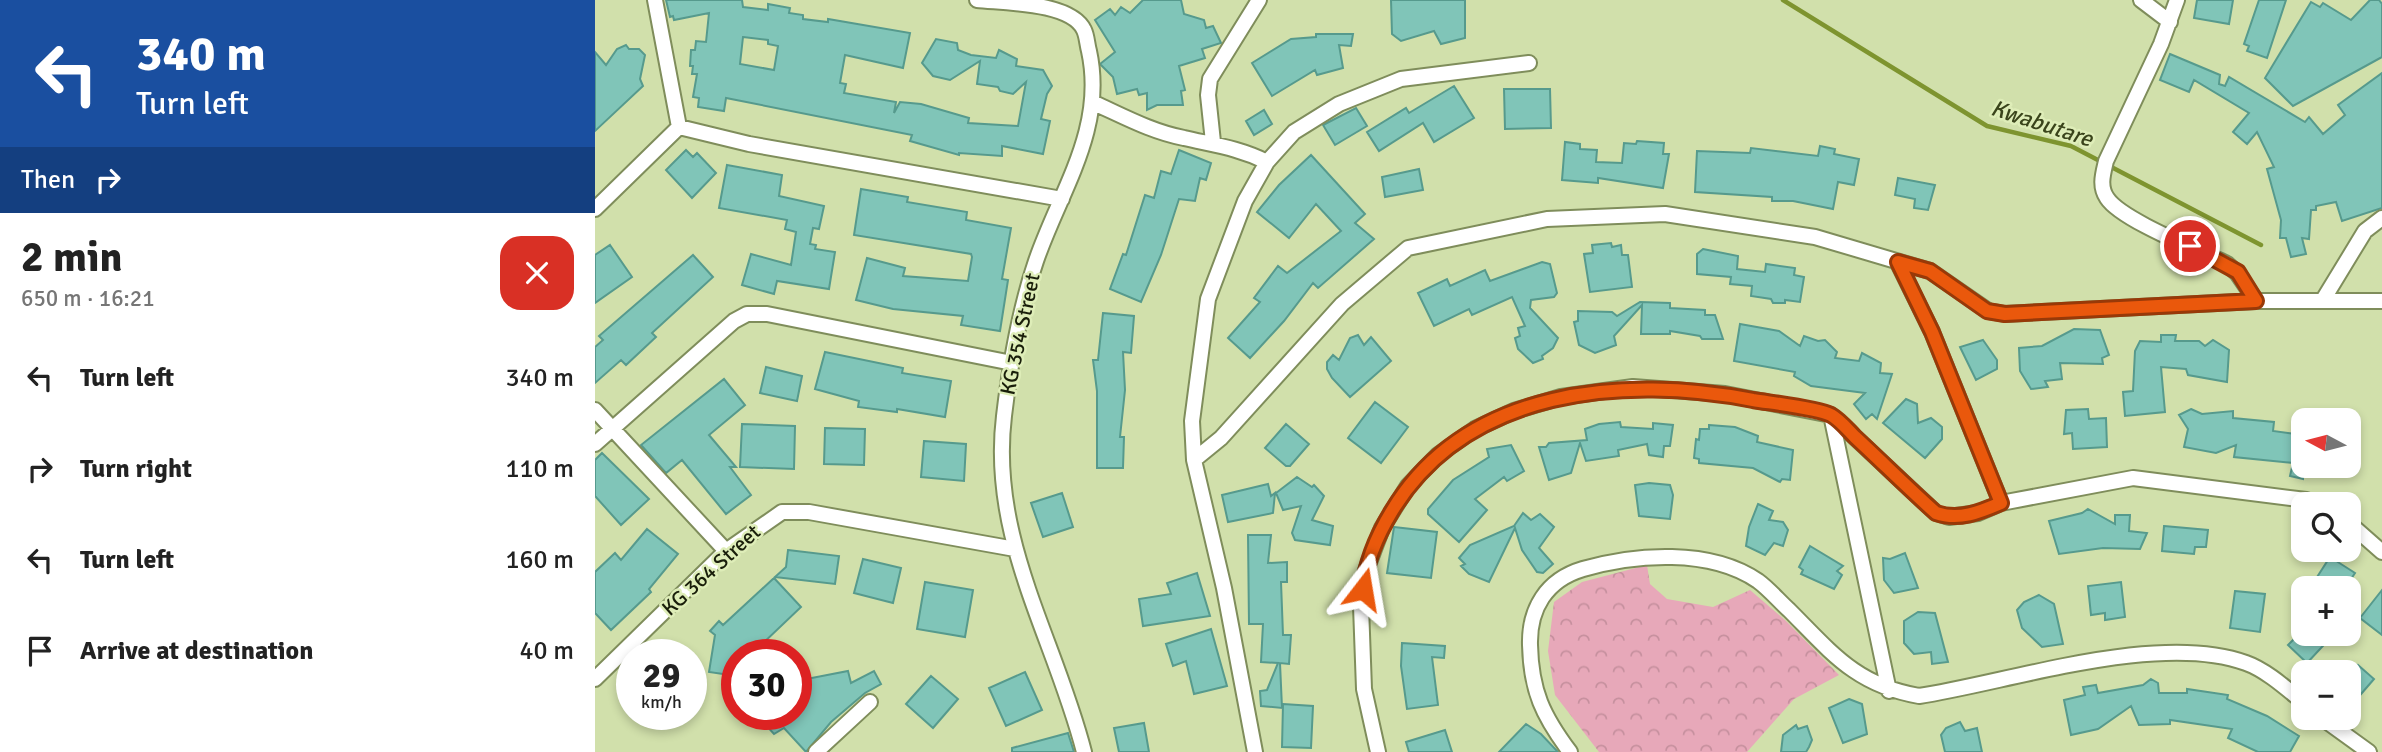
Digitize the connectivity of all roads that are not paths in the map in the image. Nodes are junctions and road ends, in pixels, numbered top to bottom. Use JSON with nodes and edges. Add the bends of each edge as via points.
{"nodes":[{"id":1,"x":655,"y":0,"type":"edge"},
{"id":2,"x":977,"y":0,"type":"edge"},
{"id":3,"x":1259,"y":0,"type":"edge"},
{"id":4,"x":2141,"y":0,"type":"edge"},
{"id":5,"x":2177,"y":0,"type":"edge"},
{"id":6,"x":2170,"y":22,"type":"junction"},
{"id":7,"x":1529,"y":63,"type":"dead end"},
{"id":8,"x":1094,"y":103,"type":"junction"},
{"id":9,"x":679,"y":127,"type":"junction"},
{"id":10,"x":1213,"y":142,"type":"junction"},
{"id":11,"x":1267,"y":162,"type":"junction"},
{"id":12,"x":1062,"y":200,"type":"junction"},
{"id":13,"x":595,"y":209,"type":"edge"},
{"id":14,"x":2382,"y":218,"type":"edge"},
{"id":15,"x":1898,"y":262,"type":"junction"},
{"id":16,"x":2323,"y":300,"type":"junction"},
{"id":17,"x":2256,"y":301,"type":"junction"},
{"id":18,"x":2382,"y":301,"type":"edge"},
{"id":19,"x":1012,"y":363,"type":"junction"},
{"id":20,"x":595,"y":411,"type":"edge"},
{"id":21,"x":1831,"y":415,"type":"junction"},
{"id":22,"x":611,"y":428,"type":"junction"},
{"id":23,"x":595,"y":444,"type":"edge"},
{"id":24,"x":1194,"y":460,"type":"junction"},
{"id":25,"x":2291,"y":498,"type":"edge"},
{"id":26,"x":2001,"y":503,"type":"junction"},
{"id":27,"x":2361,"y":534,"type":"edge"},
{"id":28,"x":1015,"y":550,"type":"junction"},
{"id":29,"x":726,"y":551,"type":"junction"},
{"id":30,"x":2382,"y":552,"type":"edge"},
{"id":31,"x":595,"y":679,"type":"edge"},
{"id":32,"x":1889,"y":691,"type":"junction"},
{"id":33,"x":2291,"y":693,"type":"edge"},
{"id":34,"x":870,"y":702,"type":"dead end"},
{"id":35,"x":2339,"y":730,"type":"edge"},
{"id":36,"x":816,"y":752,"type":"edge"},
{"id":37,"x":1084,"y":752,"type":"edge"},
{"id":38,"x":1255,"y":752,"type":"edge"},
{"id":39,"x":1378,"y":752,"type":"edge"},
{"id":40,"x":1570,"y":752,"type":"edge"},
{"id":41,"x":2369,"y":752,"type":"edge"}],
"edges":[{"from":1,"to":9,"type":"street"},
{"from":2,"to":8,"type":"street","name":"KG 354 Street","via":[[1062,10],[1075,18],[1084,30]]},
{"from":3,"to":10,"type":"street","via":[[1210,79]]},
{"from":4,"to":6,"type":"street"},
{"from":5,"to":6,"type":"street"},
{"from":6,"to":17,"type":"street","via":[[2106,161],[2101,180],[2104,192],[2121,212],[2227,264],[2238,272]]},
{"from":7,"to":11,"type":"street","via":[[1401,79],[1366,91],[1294,132]]},
{"from":8,"to":10,"type":"street","via":[[1149,128]]},
{"from":8,"to":12,"type":"street","name":"KG 354 Street"},
{"from":9,"to":12,"type":"street","via":[[749,144]]},
{"from":9,"to":13,"type":"street"},
{"from":10,"to":11,"type":"street"},
{"from":11,"to":24,"type":"street","via":[[1245,201],[1209,299],[1192,421]]},
{"from":12,"to":19,"type":"street","name":"KG 354 Street","via":[[1035,262]]},
{"from":14,"to":16,"type":"street","via":[[2365,231]]},
{"from":15,"to":17,"type":"street","via":[[1930,271],[1987,311],[2005,314]]},
{"from":15,"to":24,"type":"street","via":[[1815,237],[1664,214],[1547,219],[1408,248],[1342,304],[1221,438]]},
{"from":15,"to":26,"type":"street","via":[[1932,332]]},
{"from":16,"to":17,"type":"street"},
{"from":16,"to":18,"type":"street"},
{"from":19,"to":22,"type":"street","via":[[767,314],[747,314]]},
{"from":19,"to":28,"type":"street","name":"KG 354 Street","via":[[1003,419],[1003,455],[1006,518]]},
{"from":20,"to":22,"type":"street"},
{"from":21,"to":26,"type":"street","via":[[1936,513],[1949,517]]},
{"from":21,"to":32,"type":"street"},
{"from":21,"to":39,"type":"street","via":[[1725,394],[1633,387],[1561,397],[1514,411],[1475,429],[1438,455],[1408,486],[1382,528],[1365,573],[1361,606],[1364,689]]},
{"from":22,"to":23,"type":"street"},
{"from":22,"to":29,"type":"street"},
{"from":24,"to":38,"type":"street"},
{"from":25,"to":26,"type":"street","via":[[2133,478]]},
{"from":27,"to":30,"type":"street"},
{"from":28,"to":29,"type":"street","name":"KG 364 Street","via":[[809,512],[782,512]]},
{"from":28,"to":37,"type":"street","name":"KG 354 Street"},
{"from":29,"to":31,"type":"street","name":"KG 364 Street"},
{"from":32,"to":33,"type":"street","via":[[1919,696],[2109,659],[2190,652],[2248,663]]},
{"from":32,"to":40,"type":"street","via":[[1857,676],[1759,582],[1745,574],[1653,555],[1615,561],[1579,570],[1551,586],[1535,609],[1531,669],[1539,705]]},
{"from":34,"to":36,"type":"street"},
{"from":35,"to":41,"type":"street"}]}
